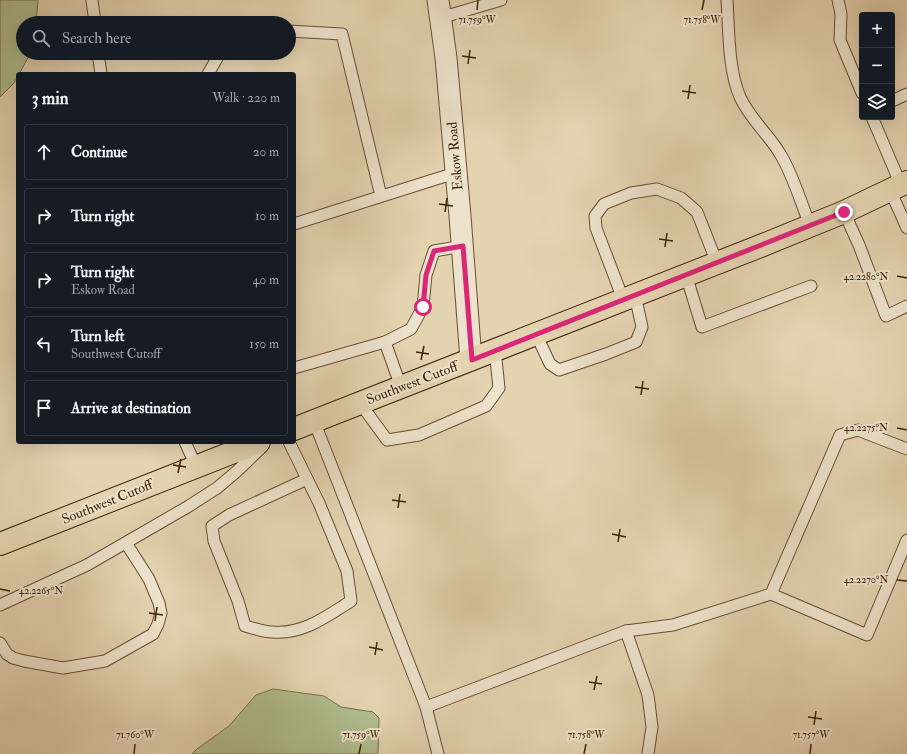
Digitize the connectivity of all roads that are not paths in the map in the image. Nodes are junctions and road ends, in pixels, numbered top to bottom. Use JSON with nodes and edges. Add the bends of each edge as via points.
{"nodes":[{"id":1,"x":92,"y":0,"type":"edge"},
{"id":2,"x":501,"y":0,"type":"edge"},
{"id":3,"x":727,"y":0,"type":"edge"},
{"id":4,"x":838,"y":0,"type":"edge"},
{"id":5,"x":439,"y":9,"type":"edge"},
{"id":6,"x":94,"y":16,"type":"edge"},
{"id":7,"x":296,"y":31,"type":"edge"},
{"id":8,"x":99,"y":60,"type":"edge"},
{"id":9,"x":216,"y":60,"type":"edge"},
{"id":10,"x":101,"y":72,"type":"edge"},
{"id":11,"x":209,"y":72,"type":"edge"},
{"id":12,"x":859,"y":86,"type":"edge"},
{"id":13,"x":907,"y":94,"type":"edge"},
{"id":14,"x":895,"y":100,"type":"edge"},
{"id":15,"x":873,"y":120,"type":"edge"},
{"id":16,"x":456,"y":173,"type":"junction"},
{"id":17,"x":899,"y":186,"type":"edge"},
{"id":18,"x":381,"y":196,"type":"junction"},
{"id":19,"x":844,"y":212,"type":"junction"},
{"id":20,"x":296,"y":223,"type":"edge"},
{"id":21,"x":810,"y":225,"type":"junction"},
{"id":22,"x":907,"y":228,"type":"edge"},
{"id":23,"x":463,"y":246,"type":"junction"},
{"id":24,"x":717,"y":263,"type":"junction"},
{"id":25,"x":686,"y":275,"type":"junction"},
{"id":26,"x":811,"y":286,"type":"dead end"},
{"id":27,"x":629,"y":297,"type":"junction"},
{"id":28,"x":907,"y":306,"type":"edge"},
{"id":29,"x":536,"y":334,"type":"junction"},
{"id":30,"x":385,"y":342,"type":"junction"},
{"id":31,"x":495,"y":350,"type":"junction"},
{"id":32,"x":472,"y":360,"type":"junction"},
{"id":33,"x":296,"y":367,"type":"edge"},
{"id":34,"x":401,"y":387,"type":"junction"},
{"id":35,"x":360,"y":403,"type":"junction"},
{"id":36,"x":314,"y":421,"type":"junction"},
{"id":37,"x":296,"y":427,"type":"edge"},
{"id":38,"x":186,"y":444,"type":"edge"},
{"id":39,"x":253,"y":444,"type":"edge"},
{"id":40,"x":265,"y":444,"type":"edge"},
{"id":41,"x":290,"y":444,"type":"edge"},
{"id":42,"x":907,"y":449,"type":"edge"},
{"id":43,"x":196,"y":466,"type":"junction"},
{"id":44,"x":307,"y":479,"type":"junction"},
{"id":45,"x":907,"y":540,"type":"edge"},
{"id":46,"x":126,"y":543,"type":"junction"},
{"id":47,"x":0,"y":544,"type":"edge"},
{"id":48,"x":771,"y":594,"type":"junction"},
{"id":49,"x":0,"y":605,"type":"edge"},
{"id":50,"x":626,"y":631,"type":"junction"},
{"id":51,"x":0,"y":643,"type":"edge"},
{"id":52,"x":426,"y":707,"type":"junction"},
{"id":53,"x":438,"y":754,"type":"edge"},
{"id":54,"x":648,"y":754,"type":"edge"}],
"edges":[{"from":1,"to":6,"type":"lane"},
{"from":2,"to":5,"type":"lane"},
{"from":3,"to":21,"type":"lane","via":[[731,60],[740,95],[748,113],[782,156]]},
{"from":4,"to":12,"type":"lane","via":[[841,14],[840,40]]},
{"from":5,"to":16,"type":"street","name":"Eskow Road"},
{"from":7,"to":18,"type":"lane","via":[[342,34]]},
{"from":8,"to":10,"type":"lane"},
{"from":9,"to":11,"type":"lane"},
{"from":13,"to":14,"type":"lane"},
{"from":15,"to":17,"type":"lane"},
{"from":16,"to":18,"type":"lane"},
{"from":16,"to":23,"type":"street","name":"Eskow Road"},
{"from":17,"to":19,"type":"main road","name":"Southwest Cutoff"},
{"from":17,"to":22,"type":"lane"},
{"from":18,"to":20,"type":"lane"},
{"from":19,"to":21,"type":"main road","name":"Southwest Cutoff"},
{"from":19,"to":28,"type":"lane","via":[[886,316]]},
{"from":21,"to":24,"type":"main road","name":"Southwest Cutoff"},
{"from":23,"to":30,"type":"lane","via":[[434,251],[426,275],[423,307],[414,324],[411,329]]},
{"from":23,"to":32,"type":"street","name":"Eskow Road"},
{"from":24,"to":25,"type":"main road","name":"Southwest Cutoff"},
{"from":24,"to":27,"type":"lane","via":[[697,212],[681,198],[657,189],[631,193],[604,204],[595,216],[596,228]]},
{"from":25,"to":26,"type":"lane","via":[[702,327]]},
{"from":25,"to":27,"type":"main road","name":"Southwest Cutoff"},
{"from":27,"to":29,"type":"main road","name":"Southwest Cutoff"},
{"from":27,"to":29,"type":"lane","via":[[642,327],[636,342],[606,354],[559,370],[550,364]]},
{"from":29,"to":31,"type":"main road","name":"Southwest Cutoff"},
{"from":30,"to":33,"type":"lane"},
{"from":30,"to":34,"type":"lane"},
{"from":31,"to":32,"type":"main road","name":"Southwest Cutoff"},
{"from":31,"to":35,"type":"lane","via":[[499,388],[486,406],[419,435],[387,440]]},
{"from":32,"to":34,"type":"main road","name":"Southwest Cutoff"},
{"from":34,"to":35,"type":"main road","name":"Southwest Cutoff"},
{"from":35,"to":36,"type":"main road","name":"Southwest Cutoff"},
{"from":36,"to":37,"type":"main road","name":"Southwest Cutoff"},
{"from":36,"to":52,"type":"lane"},
{"from":38,"to":43,"type":"lane"},
{"from":39,"to":43,"type":"main road","name":"Southwest Cutoff"},
{"from":40,"to":46,"type":"lane","via":[[217,488]]},
{"from":41,"to":44,"type":"lane"},
{"from":42,"to":48,"type":"lane","via":[[858,430],[840,435]]},
{"from":43,"to":47,"type":"main road","name":"Southwest Cutoff"},
{"from":44,"to":44,"type":"lane","via":[[347,571],[351,601],[315,624],[285,632],[270,632],[245,626],[214,541],[212,526],[229,515]]},
{"from":45,"to":48,"type":"lane","via":[[868,635]]},
{"from":46,"to":49,"type":"lane","via":[[80,568]]},
{"from":46,"to":51,"type":"lane","via":[[149,579],[159,603],[161,613],[153,634],[105,661],[63,668],[13,658]]},
{"from":48,"to":50,"type":"lane","via":[[673,625]]},
{"from":50,"to":52,"type":"lane"},
{"from":50,"to":54,"type":"lane","via":[[648,695],[652,727]]},
{"from":52,"to":53,"type":"lane"}]}
